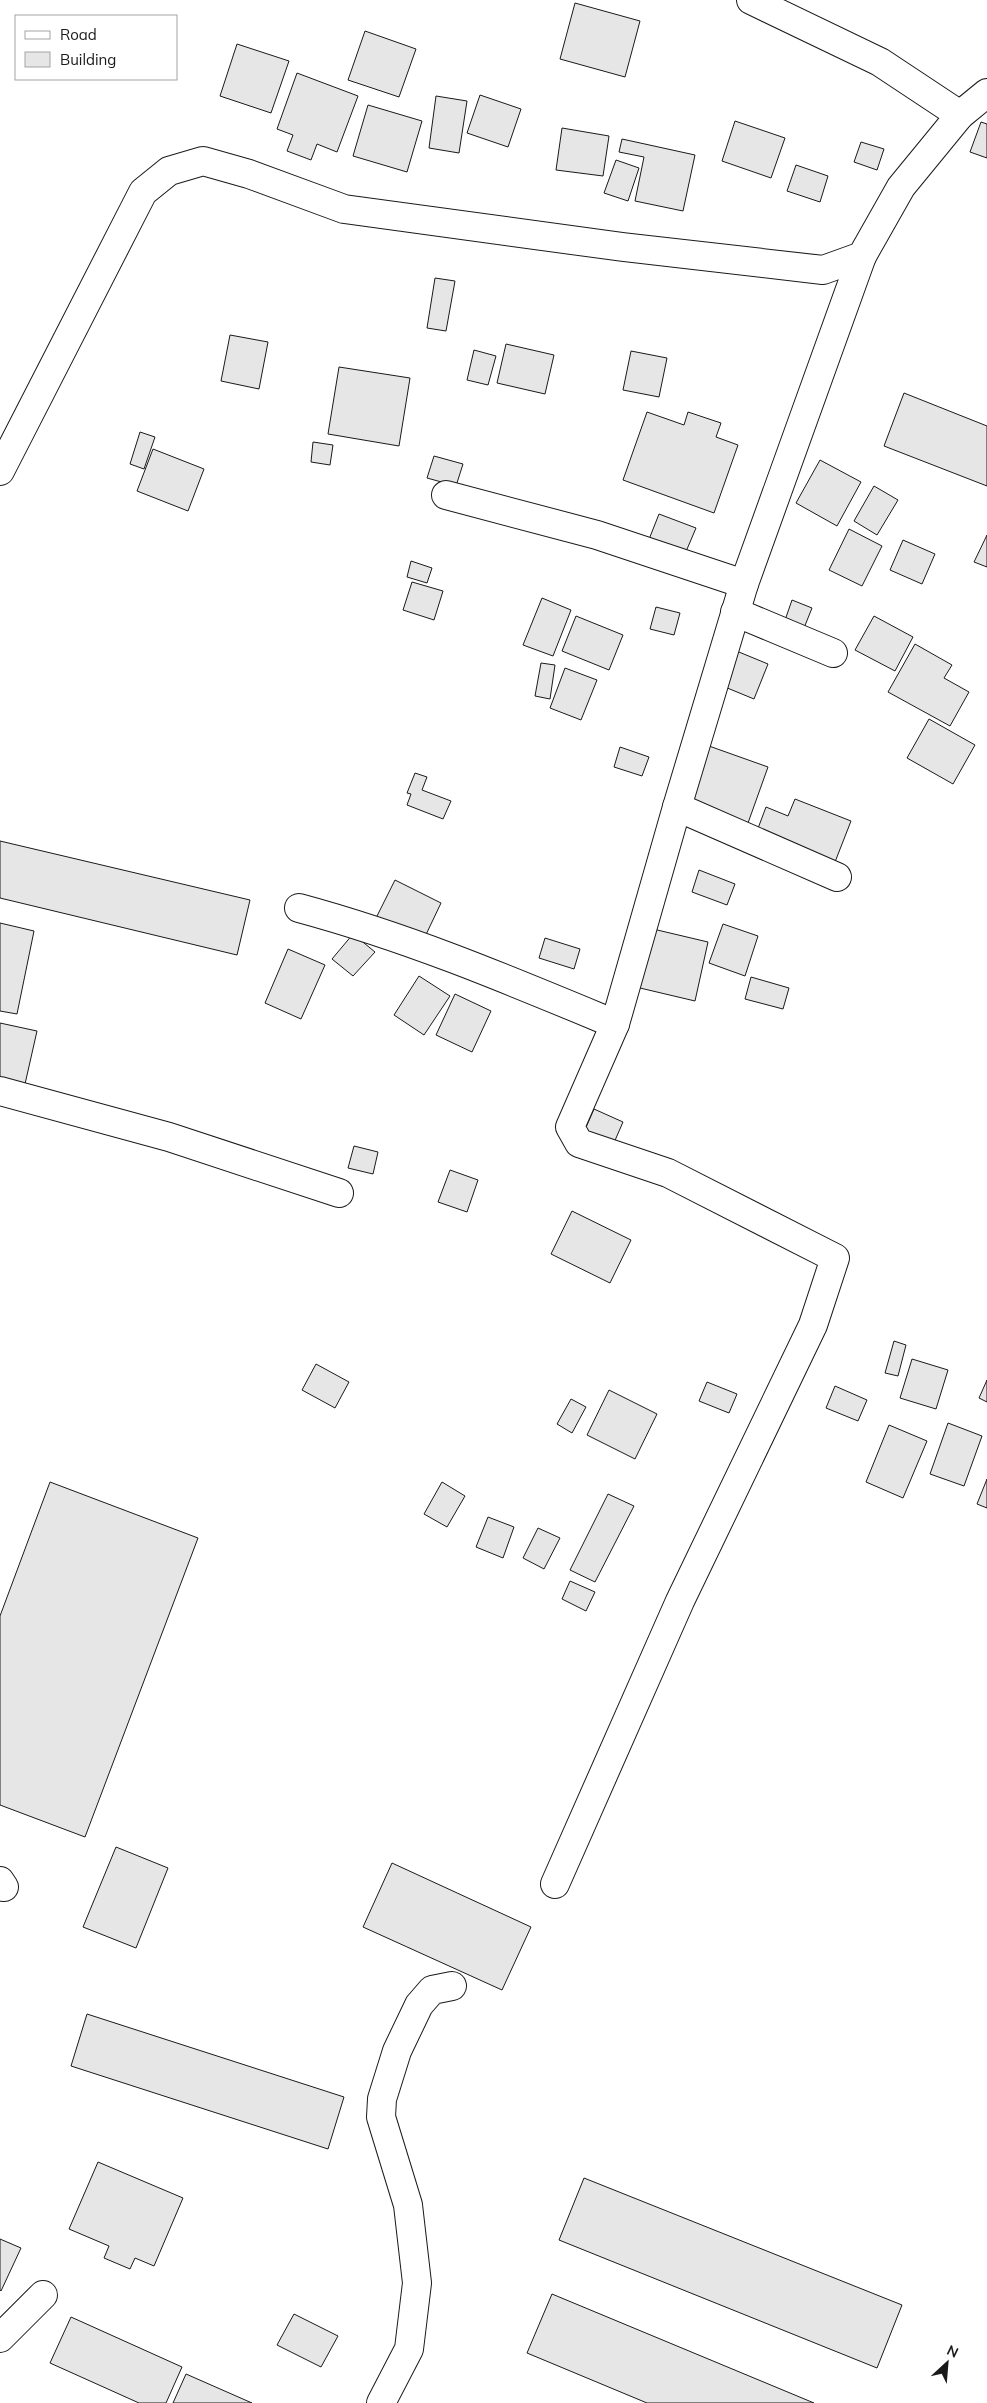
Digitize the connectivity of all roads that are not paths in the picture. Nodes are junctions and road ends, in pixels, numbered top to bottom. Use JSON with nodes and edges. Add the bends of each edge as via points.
{"nodes":[{"id":1,"x":752,"y":0,"type":"edge"},
{"id":2,"x":987,"y":93,"type":"edge"},
{"id":3,"x":960,"y":115,"type":"junction"},
{"id":4,"x":862,"y":256,"type":"junction"},
{"id":5,"x":0,"y":471,"type":"edge"},
{"id":6,"x":446,"y":495,"type":"dead end"},
{"id":7,"x":744,"y":584,"type":"junction"},
{"id":8,"x":735,"y":612,"type":"junction"},
{"id":9,"x":833,"y":653,"type":"dead end"},
{"id":10,"x":677,"y":807,"type":"junction"},
{"id":11,"x":837,"y":877,"type":"dead end"},
{"id":12,"x":299,"y":908,"type":"dead end"},
{"id":13,"x":615,"y":1024,"type":"junction"},
{"id":14,"x":0,"y":1091,"type":"edge"},
{"id":15,"x":338,"y":1192,"type":"dead end"},
{"id":16,"x":555,"y":1884,"type":"dead end"},
{"id":17,"x":452,"y":1986,"type":"dead end"},
{"id":18,"x":43,"y":2295,"type":"dead end"},
{"id":19,"x":0,"y":2338,"type":"edge"},
{"id":20,"x":381,"y":2403,"type":"edge"}],
"edges":[{"from":1,"to":3,"type":"street","via":[[880,62]]},
{"from":2,"to":3,"type":"street"},
{"from":3,"to":4,"type":"street","via":[[901,187]]},
{"from":4,"to":5,"type":"street","via":[[823,270],[623,247],[344,208],[203,161],[169,170],[143,192]]},
{"from":4,"to":7,"type":"street"},
{"from":6,"to":7,"type":"street","via":[[597,535]]},
{"from":7,"to":8,"type":"street"},
{"from":8,"to":9,"type":"street"},
{"from":8,"to":10,"type":"street"},
{"from":10,"to":11,"type":"street"},
{"from":10,"to":13,"type":"street"},
{"from":12,"to":13,"type":"street","via":[[454,957]]},
{"from":13,"to":16,"type":"street","via":[[570,1127],[579,1142],[668,1173],[835,1258],[813,1325],[680,1601]]},
{"from":14,"to":15,"type":"street","via":[[169,1137]]},
{"from":17,"to":20,"type":"street","via":[[432,1990],[419,2005],[397,2051],[382,2099],[381,2117],[408,2205],[417,2283],[409,2349]]},
{"from":18,"to":19,"type":"street"}]}
